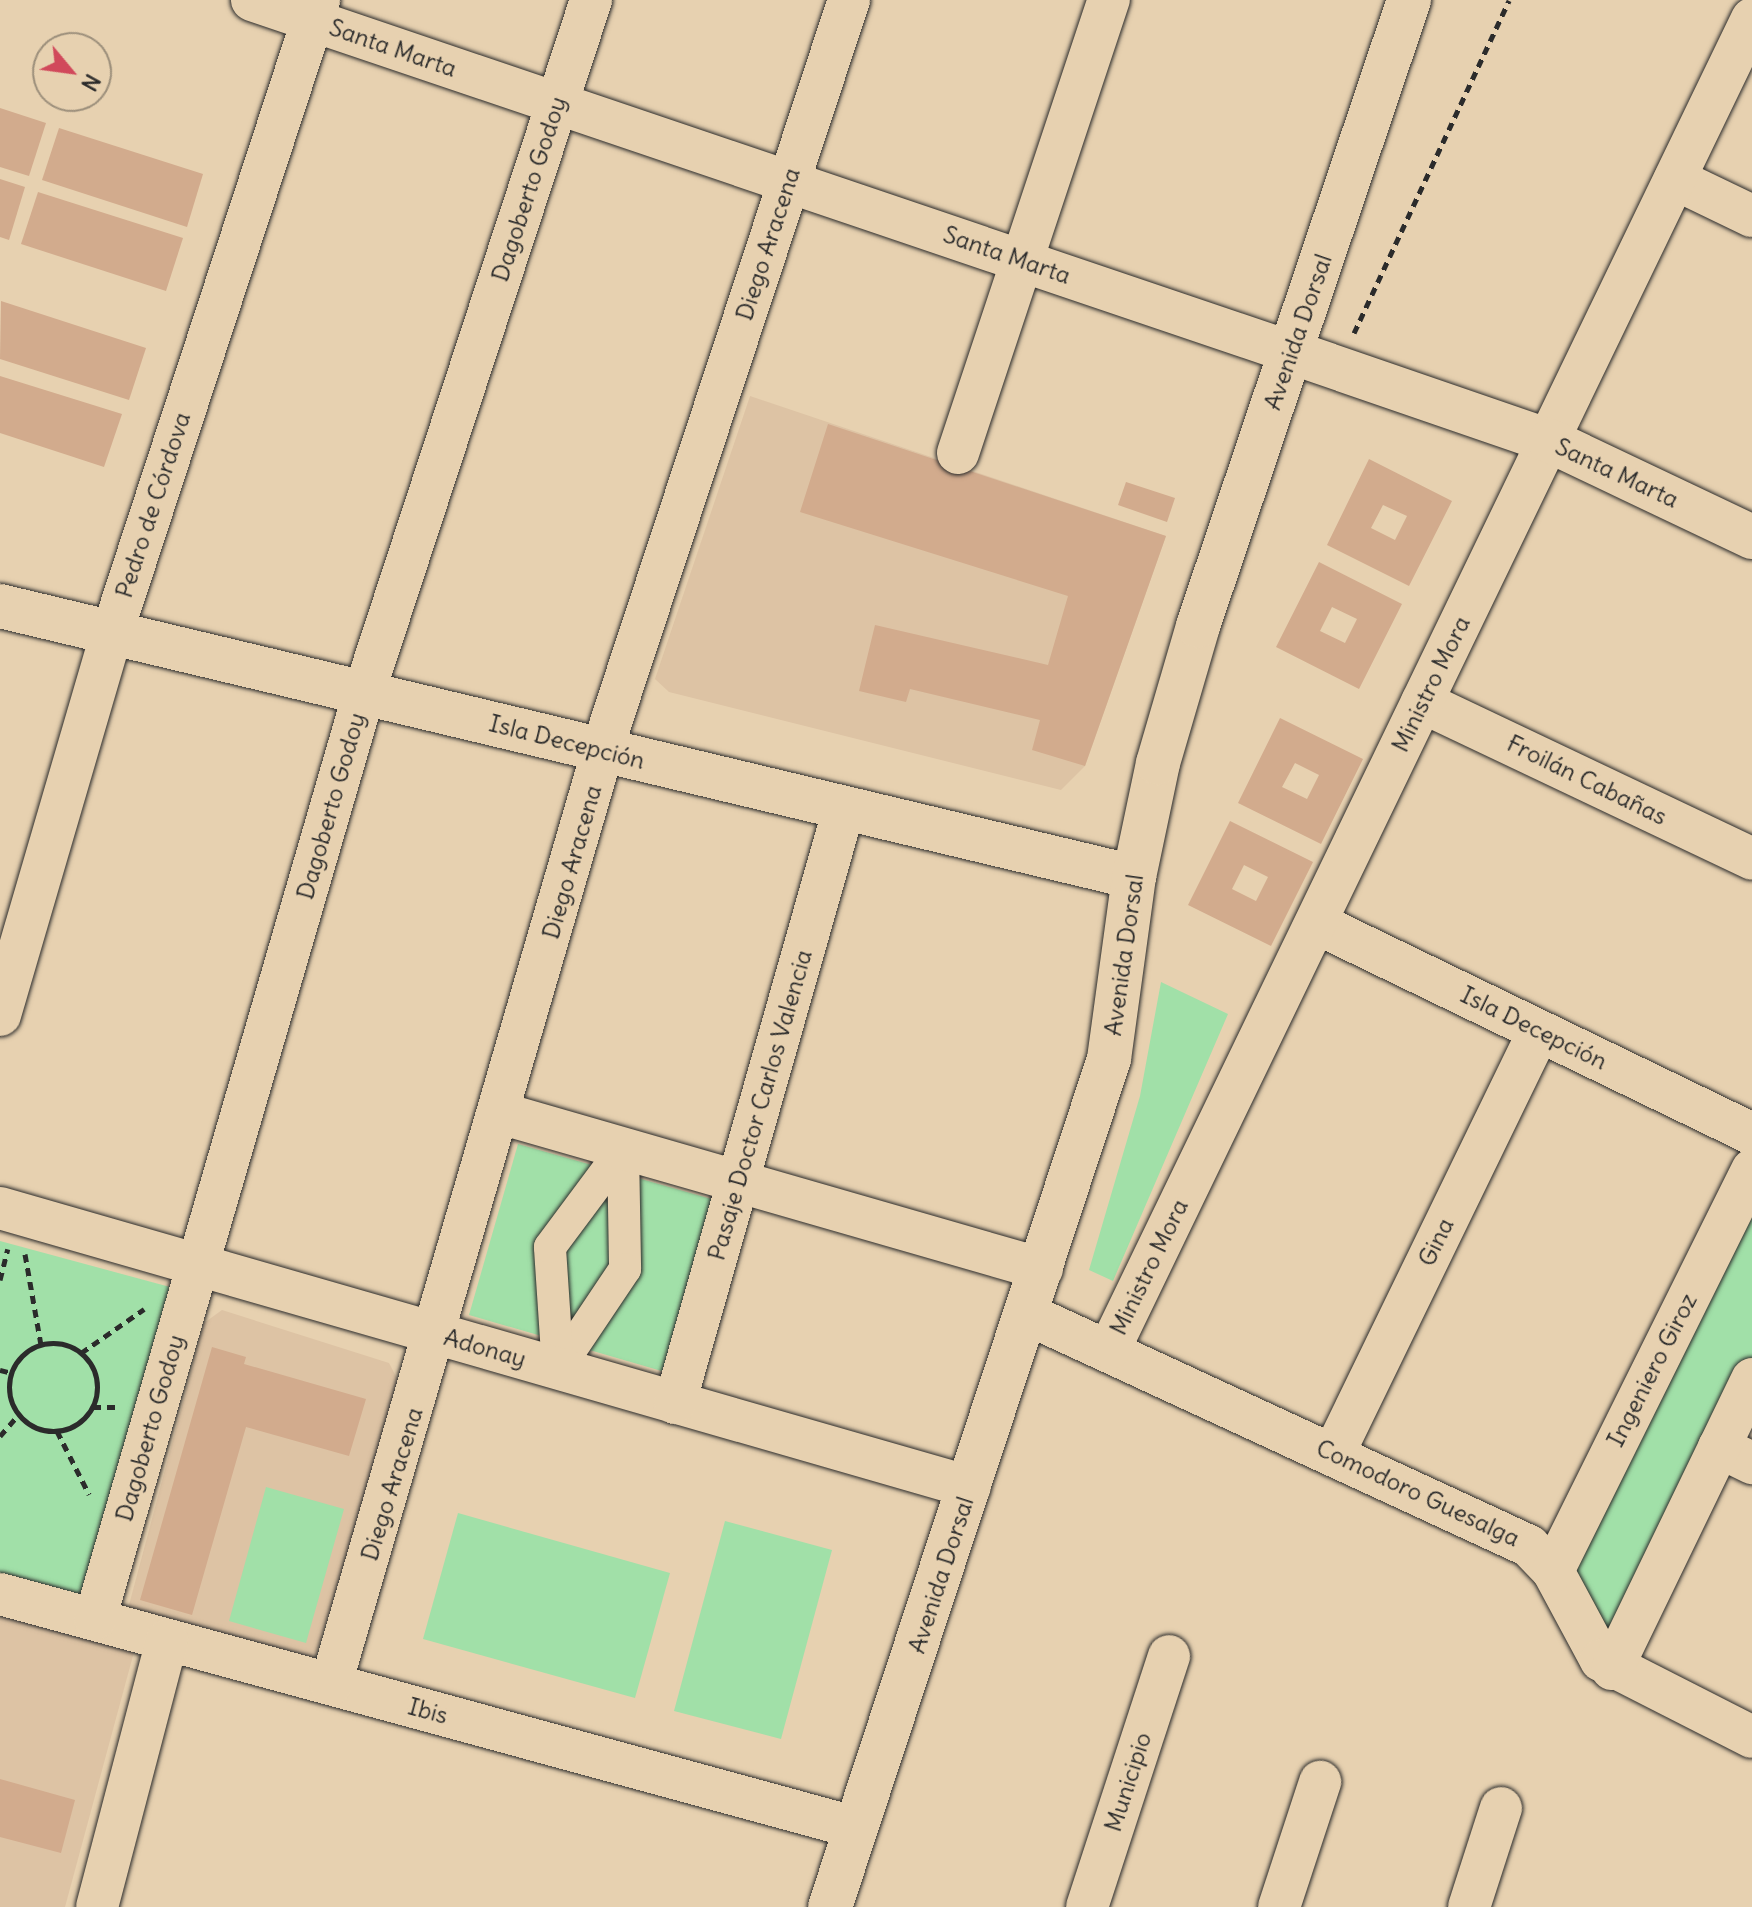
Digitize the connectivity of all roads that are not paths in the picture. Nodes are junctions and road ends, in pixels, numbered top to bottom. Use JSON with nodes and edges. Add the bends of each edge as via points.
{"nodes":[{"id":1,"x":252,"y":0,"type":"edge"},
{"id":2,"x":591,"y":0,"type":"edge"},
{"id":3,"x":849,"y":0,"type":"edge"},
{"id":4,"x":1109,"y":0,"type":"edge"},
{"id":5,"x":1409,"y":0,"type":"edge"},
{"id":6,"x":316,"y":10,"type":"edge"},
{"id":7,"x":1752,"y":19,"type":"edge"},
{"id":8,"x":557,"y":103,"type":"junction"},
{"id":9,"x":1675,"y":179,"type":"junction"},
{"id":10,"x":789,"y":180,"type":"junction"},
{"id":11,"x":1752,"y":216,"type":"edge"},
{"id":12,"x":1022,"y":260,"type":"junction"},
{"id":13,"x":1291,"y":352,"type":"junction"},
{"id":14,"x":1550,"y":441,"type":"junction"},
{"id":15,"x":958,"y":453,"type":"dead end"},
{"id":16,"x":1752,"y":537,"type":"edge"},
{"id":17,"x":0,"y":606,"type":"edge"},
{"id":18,"x":112,"y":633,"type":"junction"},
{"id":19,"x":364,"y":693,"type":"junction"},
{"id":20,"x":1422,"y":702,"type":"junction"},
{"id":21,"x":604,"y":751,"type":"junction"},
{"id":22,"x":844,"y":808,"type":"junction"},
{"id":23,"x":1752,"y":859,"type":"edge"},
{"id":24,"x":1134,"y":877,"type":"junction"},
{"id":25,"x":1316,"y":923,"type":"junction"},
{"id":26,"x":0,"y":1015,"type":"edge"},
{"id":27,"x":1539,"y":1031,"type":"junction"},
{"id":28,"x":500,"y":1113,"type":"junction"},
{"id":29,"x":1752,"y":1134,"type":"edge"},
{"id":30,"x":623,"y":1149,"type":"junction"},
{"id":31,"x":1750,"y":1180,"type":"edge"},
{"id":32,"x":738,"y":1182,"type":"junction"},
{"id":33,"x":9,"y":1211,"type":"edge"},
{"id":34,"x":198,"y":1265,"type":"junction"},
{"id":35,"x":1042,"y":1269,"type":"junction"},
{"id":36,"x":1027,"y":1314,"type":"junction"},
{"id":37,"x":437,"y":1334,"type":"junction"},
{"id":38,"x":1110,"y":1348,"type":"junction"},
{"id":39,"x":558,"y":1369,"type":"junction"},
{"id":40,"x":1752,"y":1379,"type":"edge"},
{"id":41,"x":675,"y":1403,"type":"junction"},
{"id":42,"x":1334,"y":1453,"type":"junction"},
{"id":43,"x":1735,"y":1455,"type":"edge"},
{"id":44,"x":970,"y":1487,"type":"junction"},
{"id":45,"x":1553,"y":1571,"type":"junction"},
{"id":46,"x":0,"y":1594,"type":"edge"},
{"id":47,"x":95,"y":1619,"type":"junction"},
{"id":48,"x":167,"y":1640,"type":"junction"},
{"id":49,"x":1169,"y":1656,"type":"dead end"},
{"id":50,"x":1612,"y":1669,"type":"junction"},
{"id":51,"x":331,"y":1684,"type":"junction"},
{"id":52,"x":1752,"y":1737,"type":"edge"},
{"id":53,"x":1320,"y":1782,"type":"dead end"},
{"id":54,"x":1501,"y":1808,"type":"dead end"},
{"id":55,"x":857,"y":1828,"type":"junction"},
{"id":56,"x":833,"y":1906,"type":"edge"},
{"id":57,"x":97,"y":1907,"type":"edge"},
{"id":58,"x":1087,"y":1907,"type":"edge"},
{"id":59,"x":1279,"y":1907,"type":"edge"},
{"id":60,"x":1469,"y":1907,"type":"edge"}],
"edges":[{"from":1,"to":6,"type":"street","name":"Santa Marta"},
{"from":2,"to":8,"type":"street","name":"Dagoberto Godoy"},
{"from":3,"to":10,"type":"street","name":"Diego Aracena"},
{"from":4,"to":12,"type":"street"},
{"from":5,"to":13,"type":"street","name":"Avenida Dorsal"},
{"from":6,"to":8,"type":"street","name":"Santa Marta"},
{"from":6,"to":18,"type":"street","name":"Pedro de Córdova"},
{"from":7,"to":9,"type":"street","name":"Ministro Mora"},
{"from":8,"to":10,"type":"street","name":"Santa Marta"},
{"from":8,"to":19,"type":"street","name":"Dagoberto Godoy"},
{"from":9,"to":11,"type":"street"},
{"from":9,"to":14,"type":"street","name":"Ministro Mora"},
{"from":10,"to":12,"type":"street","name":"Santa Marta"},
{"from":10,"to":21,"type":"street","name":"Diego Aracena"},
{"from":12,"to":13,"type":"street","name":"Santa Marta"},
{"from":12,"to":15,"type":"street"},
{"from":13,"to":14,"type":"street","name":"Santa Marta"},
{"from":13,"to":24,"type":"street","name":"Avenida Dorsal","via":[[1198,626],[1152,786]]},
{"from":14,"to":16,"type":"street","name":"Santa Marta"},
{"from":14,"to":20,"type":"street","name":"Ministro Mora"},
{"from":17,"to":18,"type":"street","name":"Isla Decepción"},
{"from":18,"to":19,"type":"street","name":"Isla Decepción"},
{"from":18,"to":26,"type":"street","name":"Pedro de Córdova"},
{"from":19,"to":21,"type":"street","name":"Isla Decepción"},
{"from":19,"to":34,"type":"street","name":"Dagoberto Godoy"},
{"from":20,"to":23,"type":"street","name":"Froilán Cabañas"},
{"from":20,"to":25,"type":"street","name":"Ministro Mora"},
{"from":21,"to":22,"type":"street","name":"Isla Decepción"},
{"from":21,"to":28,"type":"street","name":"Diego Aracena"},
{"from":22,"to":24,"type":"street","name":"Isla Decepción"},
{"from":22,"to":32,"type":"street","name":"Pasaje Doctor Carlos Valencia"},
{"from":24,"to":35,"type":"street","name":"Avenida Dorsal","via":[[1109,1059]]},
{"from":25,"to":27,"type":"street","name":"Isla Decepción"},
{"from":25,"to":38,"type":"street","name":"Ministro Mora"},
{"from":27,"to":29,"type":"street","name":"Isla Decepción"},
{"from":27,"to":42,"type":"street","name":"Gina"},
{"from":28,"to":30,"type":"street"},
{"from":28,"to":37,"type":"street","name":"Diego Aracena"},
{"from":30,"to":32,"type":"street"},
{"from":30,"to":39,"type":"street","via":[[625,1269]]},
{"from":30,"to":39,"type":"street","via":[[550,1247]]},
{"from":31,"to":45,"type":"street","name":"Ingeniero Giroz"},
{"from":32,"to":35,"type":"street"},
{"from":32,"to":41,"type":"street","name":"Pasaje Doctor Carlos Valencia"},
{"from":33,"to":34,"type":"street","name":"Adonay"},
{"from":34,"to":37,"type":"street","name":"Adonay"},
{"from":34,"to":47,"type":"street","name":"Dagoberto Godoy"},
{"from":35,"to":36,"type":"street","name":"Avenida Dorsal"},
{"from":36,"to":38,"type":"street","name":"Comodoro Guesalga"},
{"from":36,"to":44,"type":"street","name":"Avenida Dorsal"},
{"from":37,"to":39,"type":"street","name":"Adonay"},
{"from":37,"to":51,"type":"street","name":"Diego Aracena"},
{"from":38,"to":42,"type":"street","name":"Comodoro Guesalga"},
{"from":39,"to":41,"type":"street","name":"Adonay"},
{"from":40,"to":43,"type":"street"},
{"from":41,"to":44,"type":"street","name":"Adonay"},
{"from":42,"to":45,"type":"street","name":"Comodoro Guesalga","via":[[1519,1540]]},
{"from":43,"to":50,"type":"street"},
{"from":44,"to":55,"type":"street","name":"Avenida Dorsal"},
{"from":45,"to":50,"type":"street","name":"Comodoro Guesalga","via":[[1591,1648]]},
{"from":46,"to":47,"type":"street","name":"Ibis"},
{"from":47,"to":48,"type":"street","name":"Ibis"},
{"from":48,"to":51,"type":"street","name":"Ibis"},
{"from":48,"to":57,"type":"street"},
{"from":49,"to":58,"type":"street","name":"Municipio"},
{"from":50,"to":52,"type":"street","name":"Comodoro Guesalga"},
{"from":51,"to":55,"type":"street","name":"Ibis"},
{"from":53,"to":59,"type":"street"},
{"from":54,"to":60,"type":"street"},
{"from":55,"to":56,"type":"street","name":"Avenida Dorsal"}]}
